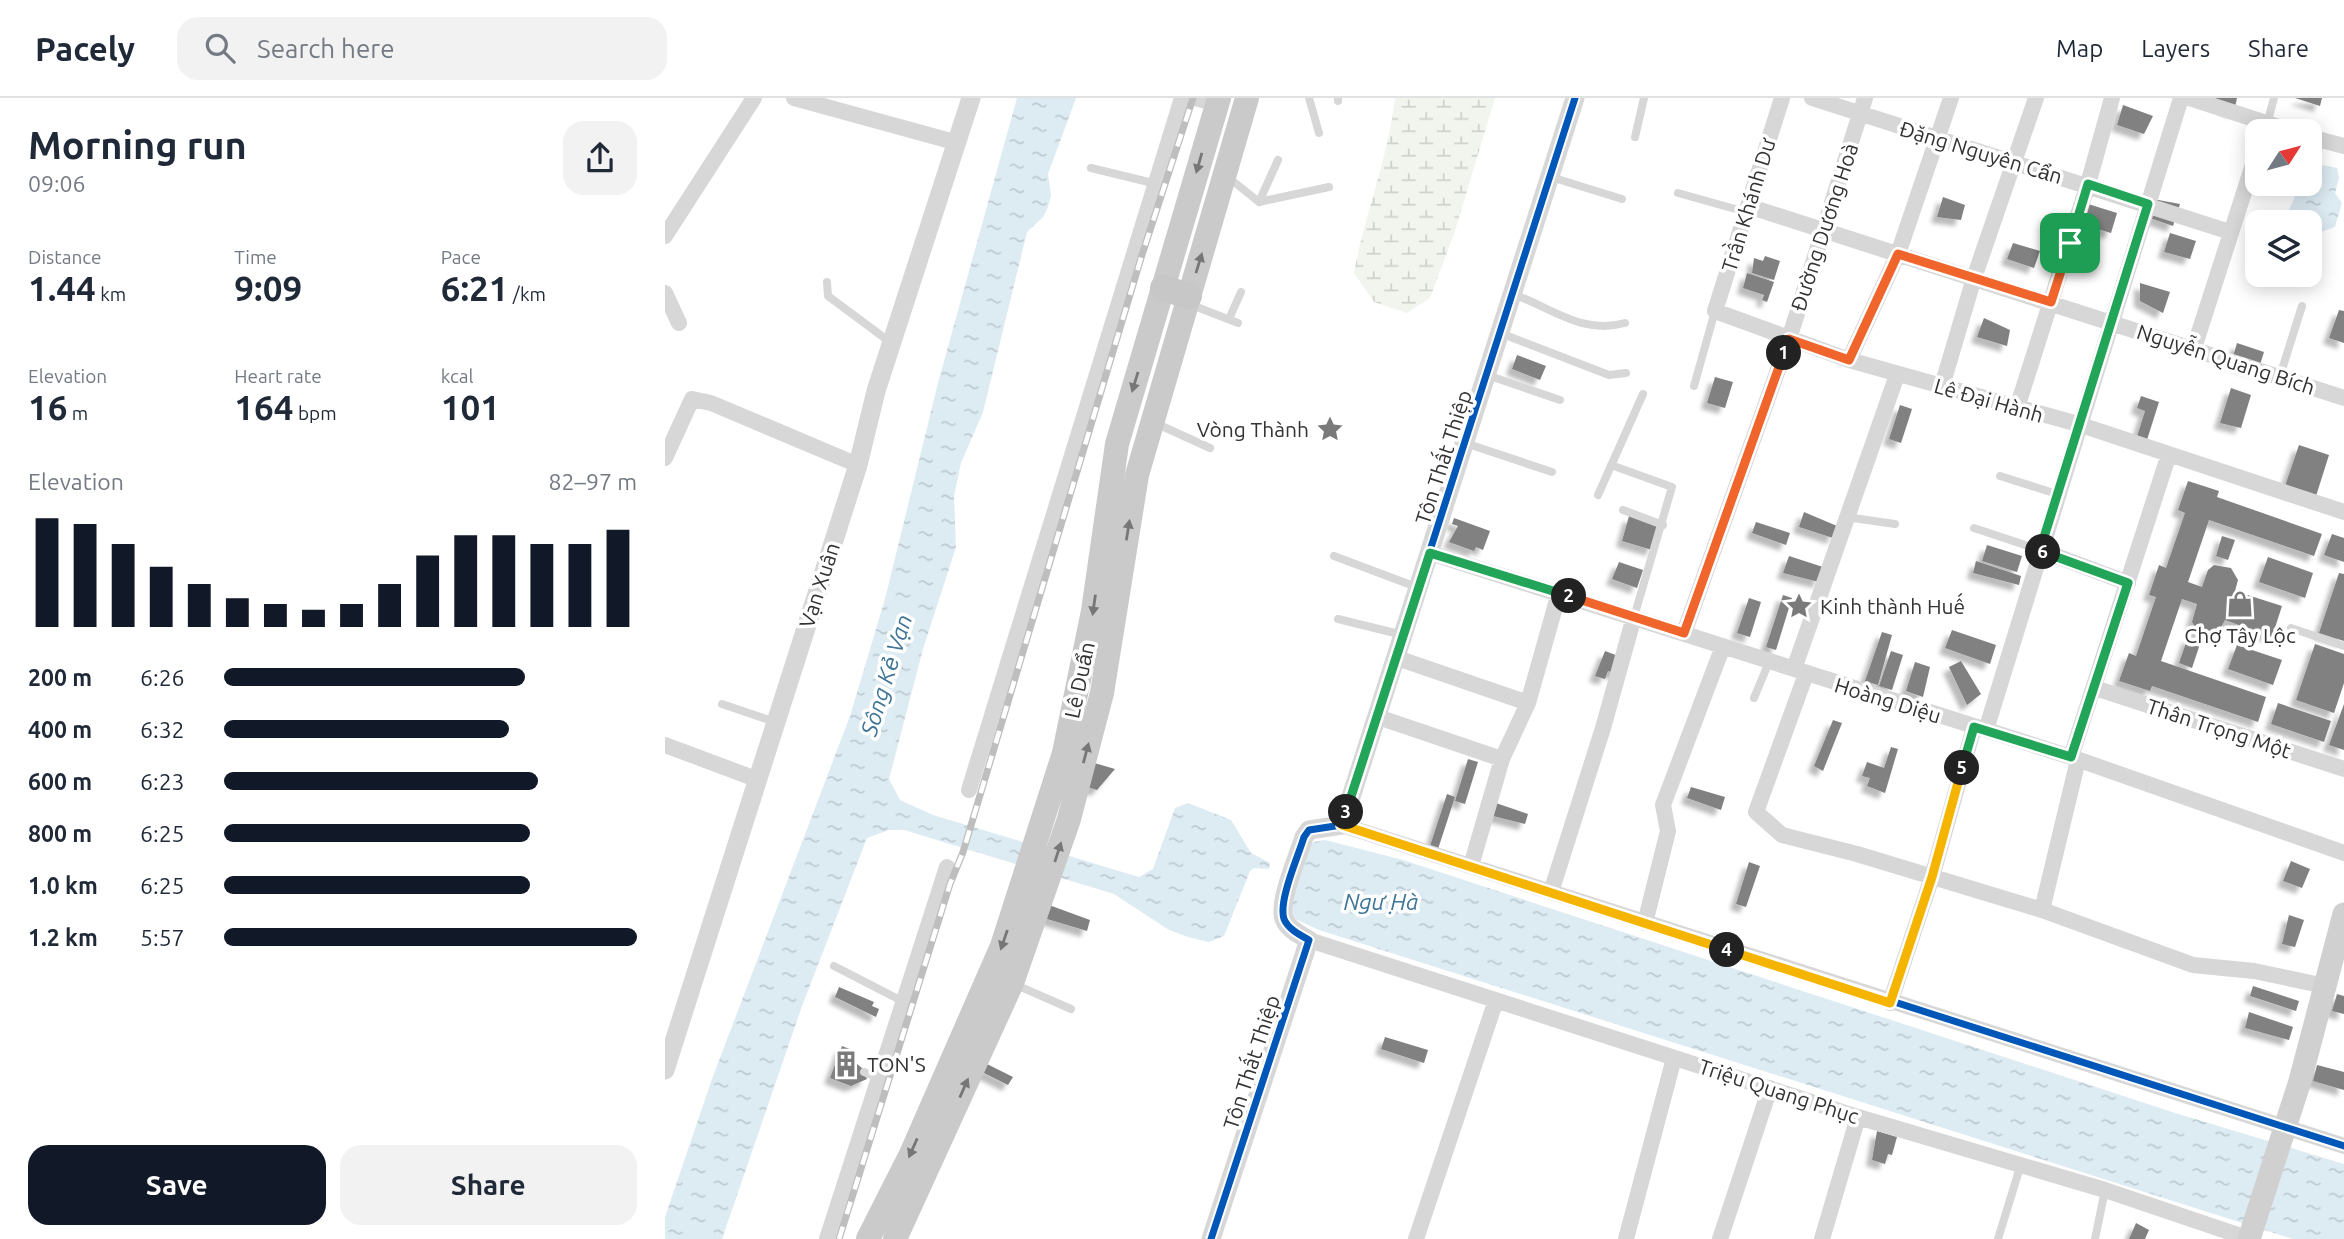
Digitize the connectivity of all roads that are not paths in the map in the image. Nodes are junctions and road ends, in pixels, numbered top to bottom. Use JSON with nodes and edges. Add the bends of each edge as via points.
{"nodes":[{"id":1,"x":754,"y":98,"type":"edge"},
{"id":2,"x":794,"y":98,"type":"edge"},
{"id":3,"x":971,"y":98,"type":"edge"},
{"id":4,"x":1182,"y":98,"type":"edge"},
{"id":5,"x":1247,"y":98,"type":"edge"},
{"id":6,"x":1309,"y":98,"type":"edge"},
{"id":7,"x":1576,"y":98,"type":"edge"},
{"id":8,"x":1644,"y":98,"type":"edge"},
{"id":9,"x":1782,"y":98,"type":"edge"},
{"id":10,"x":1812,"y":98,"type":"edge"},
{"id":11,"x":1865,"y":98,"type":"edge"},
{"id":12,"x":1951,"y":98,"type":"edge"},
{"id":13,"x":2036,"y":98,"type":"edge"},
{"id":14,"x":2112,"y":98,"type":"edge"},
{"id":15,"x":2181,"y":98,"type":"edge"},
{"id":16,"x":2189,"y":98,"type":"edge"},
{"id":17,"x":2274,"y":98,"type":"edge"},
{"id":18,"x":1210,"y":100,"type":"edge"},
{"id":19,"x":1860,"y":115,"type":"junction"},
{"id":20,"x":2268,"y":119,"type":"edge"},
{"id":21,"x":2245,"y":120,"type":"edge"},
{"id":22,"x":1319,"y":133,"type":"dead end"},
{"id":23,"x":1636,"y":137,"type":"dead end"},
{"id":24,"x":1936,"y":139,"type":"junction"},
{"id":25,"x":2322,"y":140,"type":"edge"},
{"id":26,"x":957,"y":143,"type":"junction"},
{"id":27,"x":2344,"y":146,"type":"edge"},
{"id":28,"x":1278,"y":160,"type":"dead end"},
{"id":29,"x":2014,"y":162,"type":"junction"},
{"id":30,"x":1091,"y":168,"type":"dead end"},
{"id":31,"x":1225,"y":175,"type":"junction"},
{"id":32,"x":1550,"y":176,"type":"junction"},
{"id":33,"x":1157,"y":184,"type":"junction"},
{"id":34,"x":2088,"y":184,"type":"junction"},
{"id":35,"x":1329,"y":187,"type":"dead end"},
{"id":36,"x":2245,"y":188,"type":"edge"},
{"id":37,"x":1678,"y":192,"type":"dead end"},
{"id":38,"x":1622,"y":199,"type":"dead end"},
{"id":39,"x":1259,"y":202,"type":"junction"},
{"id":40,"x":2148,"y":204,"type":"junction"},
{"id":41,"x":1747,"y":209,"type":"junction"},
{"id":42,"x":1823,"y":230,"type":"junction"},
{"id":43,"x":2230,"y":232,"type":"junction"},
{"id":44,"x":665,"y":236,"type":"edge"},
{"id":45,"x":1898,"y":254,"type":"junction"},
{"id":46,"x":1974,"y":278,"type":"junction"},
{"id":47,"x":827,"y":282,"type":"dead end"},
{"id":48,"x":1163,"y":288,"type":"junction"},
{"id":49,"x":1241,"y":292,"type":"dead end"},
{"id":50,"x":665,"y":293,"type":"edge"},
{"id":51,"x":1513,"y":294,"type":"junction"},
{"id":52,"x":1188,"y":300,"type":"junction"},
{"id":53,"x":2051,"y":302,"type":"junction"},
{"id":54,"x":2302,"y":306,"type":"dead end"},
{"id":55,"x":1715,"y":311,"type":"junction"},
{"id":56,"x":1229,"y":319,"type":"junction"},
{"id":57,"x":2111,"y":321,"type":"junction"},
{"id":58,"x":679,"y":323,"type":"dead end"},
{"id":59,"x":1238,"y":323,"type":"dead end"},
{"id":60,"x":1625,"y":323,"type":"dead end"},
{"id":61,"x":1500,"y":333,"type":"junction"},
{"id":62,"x":1789,"y":339,"type":"junction"},
{"id":63,"x":893,"y":343,"type":"junction"},
{"id":64,"x":2195,"y":348,"type":"junction"},
{"id":65,"x":1849,"y":360,"type":"junction"},
{"id":66,"x":1626,"y":373,"type":"dead end"},
{"id":67,"x":1897,"y":374,"type":"junction"},
{"id":68,"x":1487,"y":375,"type":"junction"},
{"id":69,"x":2280,"y":376,"type":"junction"},
{"id":70,"x":1695,"y":386,"type":"dead end"},
{"id":71,"x":1943,"y":386,"type":"junction"},
{"id":72,"x":1643,"y":394,"type":"dead end"},
{"id":73,"x":2344,"y":398,"type":"edge"},
{"id":74,"x":1560,"y":400,"type":"dead end"},
{"id":75,"x":2017,"y":408,"type":"junction"},
{"id":76,"x":1151,"y":421,"type":"junction"},
{"id":77,"x":2078,"y":424,"type":"junction"},
{"id":78,"x":1465,"y":443,"type":"junction"},
{"id":79,"x":1210,"y":448,"type":"dead end"},
{"id":80,"x":666,"y":451,"type":"edge"},
{"id":81,"x":2169,"y":454,"type":"junction"},
{"id":82,"x":858,"y":465,"type":"junction"},
{"id":83,"x":1611,"y":465,"type":"junction"},
{"id":84,"x":1552,"y":472,"type":"dead end"},
{"id":85,"x":2000,"y":476,"type":"dead end"},
{"id":86,"x":2057,"y":494,"type":"junction"},
{"id":87,"x":1598,"y":495,"type":"dead end"},
{"id":88,"x":1623,"y":510,"type":"dead end"},
{"id":89,"x":2344,"y":512,"type":"edge"},
{"id":90,"x":1846,"y":517,"type":"junction"},
{"id":91,"x":1895,"y":524,"type":"dead end"},
{"id":92,"x":1663,"y":525,"type":"junction"},
{"id":93,"x":1974,"y":528,"type":"dead end"},
{"id":94,"x":2040,"y":550,"type":"junction"},
{"id":95,"x":1430,"y":553,"type":"junction"},
{"id":96,"x":1333,"y":556,"type":"dead end"},
{"id":97,"x":2128,"y":583,"type":"junction"},
{"id":98,"x":1419,"y":588,"type":"junction"},
{"id":99,"x":1559,"y":593,"type":"junction"},
{"id":100,"x":1634,"y":617,"type":"junction"},
{"id":101,"x":1338,"y":619,"type":"dead end"},
{"id":102,"x":2291,"y":628,"type":"dead end"},
{"id":103,"x":1684,"y":633,"type":"junction"},
{"id":104,"x":1403,"y":635,"type":"junction"},
{"id":105,"x":1723,"y":646,"type":"junction"},
{"id":106,"x":2344,"y":646,"type":"edge"},
{"id":107,"x":1397,"y":658,"type":"junction"},
{"id":108,"x":1769,"y":662,"type":"junction"},
{"id":109,"x":1800,"y":672,"type":"junction"},
{"id":110,"x":2095,"y":688,"type":"junction"},
{"id":111,"x":1755,"y":698,"type":"dead end"},
{"id":112,"x":1528,"y":703,"type":"junction"},
{"id":113,"x":722,"y":704,"type":"dead end"},
{"id":114,"x":1378,"y":718,"type":"junction"},
{"id":115,"x":775,"y":722,"type":"junction"},
{"id":116,"x":1980,"y":728,"type":"junction"},
{"id":117,"x":665,"y":745,"type":"edge"},
{"id":118,"x":1502,"y":759,"type":"junction"},
{"id":119,"x":2074,"y":759,"type":"junction"},
{"id":120,"x":2344,"y":769,"type":"edge"},
{"id":121,"x":756,"y":779,"type":"junction"},
{"id":122,"x":969,"y":790,"type":"dead end"},
{"id":123,"x":1342,"y":825,"type":"junction"},
{"id":124,"x":2344,"y":853,"type":"edge"},
{"id":125,"x":1471,"y":866,"type":"junction"},
{"id":126,"x":947,"y":867,"type":"dead end"},
{"id":127,"x":1932,"y":877,"type":"junction"},
{"id":128,"x":1551,"y":892,"type":"junction"},
{"id":129,"x":2042,"y":910,"type":"junction"},
{"id":130,"x":2344,"y":914,"type":"edge"},
{"id":131,"x":1645,"y":923,"type":"junction"},
{"id":132,"x":1309,"y":940,"type":"junction"},
{"id":133,"x":834,"y":967,"type":"dead end"},
{"id":134,"x":1012,"y":983,"type":"junction"},
{"id":135,"x":2325,"y":986,"type":"junction"},
{"id":136,"x":1496,"y":1000,"type":"junction"},
{"id":137,"x":904,"y":1002,"type":"junction"},
{"id":138,"x":1890,"y":1003,"type":"junction"},
{"id":139,"x":1071,"y":1009,"type":"dead end"},
{"id":140,"x":1674,"y":1058,"type":"junction"},
{"id":141,"x":665,"y":1070,"type":"edge"},
{"id":142,"x":1770,"y":1088,"type":"junction"},
{"id":143,"x":1858,"y":1117,"type":"junction"},
{"id":144,"x":2283,"y":1130,"type":"junction"},
{"id":145,"x":2344,"y":1146,"type":"edge"},
{"id":146,"x":2021,"y":1164,"type":"junction"},
{"id":147,"x":2105,"y":1190,"type":"junction"},
{"id":148,"x":2251,"y":1236,"type":"edge"},
{"id":149,"x":827,"y":1239,"type":"edge"},
{"id":150,"x":868,"y":1239,"type":"edge"},
{"id":151,"x":895,"y":1239,"type":"edge"},
{"id":152,"x":1211,"y":1239,"type":"edge"},
{"id":153,"x":1416,"y":1239,"type":"edge"},
{"id":154,"x":1626,"y":1239,"type":"edge"},
{"id":155,"x":1720,"y":1239,"type":"edge"},
{"id":156,"x":1822,"y":1239,"type":"edge"},
{"id":157,"x":1998,"y":1239,"type":"edge"},
{"id":158,"x":2095,"y":1239,"type":"edge"}],
"edges":[{"from":1,"to":44,"type":"street"},
{"from":2,"to":26,"type":"street"},
{"from":3,"to":26,"type":"street","name":"Vạn Xuân"},
{"from":4,"to":33,"type":"street"},
{"from":5,"to":31,"type":"main road","name":"Lê Duẩn"},
{"from":6,"to":22,"type":"lane"},
{"from":7,"to":32,"type":"street","name":"Tôn Thất Thiệp"},
{"from":8,"to":23,"type":"lane"},
{"from":9,"to":41,"type":"street","name":"Trần Khánh Dư"},
{"from":10,"to":19,"type":"street","name":"Đặng Nguyên Cẩn"},
{"from":11,"to":19,"type":"street","name":"Đường Dương Hoà"},
{"from":12,"to":24,"type":"street"},
{"from":13,"to":29,"type":"street"},
{"from":14,"to":34,"type":"street"},
{"from":15,"to":40,"type":"street"},
{"from":16,"to":21,"type":"street"},
{"from":17,"to":20,"type":"lane"},
{"from":18,"to":48,"type":"main road","name":"Lê Duẩn","one_way":true},
{"from":19,"to":24,"type":"street","name":"Đặng Nguyên Cẩn"},
{"from":19,"to":42,"type":"street","name":"Đường Dương Hoà"},
{"from":24,"to":29,"type":"street","name":"Đặng Nguyên Cẩn"},
{"from":24,"to":45,"type":"street"},
{"from":25,"to":27,"type":"street"},
{"from":26,"to":63,"type":"street","name":"Vạn Xuân"},
{"from":28,"to":39,"type":"lane"},
{"from":29,"to":34,"type":"street","name":"Đặng Nguyên Cẩn"},
{"from":29,"to":46,"type":"street"},
{"from":30,"to":33,"type":"lane"},
{"from":31,"to":39,"type":"lane"},
{"from":52,"to":31,"type":"main road","name":"Lê Duẩn","one_way":true},
{"from":32,"to":38,"type":"lane"},
{"from":32,"to":51,"type":"street","name":"Tôn Thất Thiệp"},
{"from":33,"to":122,"type":"street"},
{"from":34,"to":40,"type":"street","name":"Đặng Nguyên Cẩn"},
{"from":34,"to":53,"type":"street"},
{"from":35,"to":39,"type":"lane"},
{"from":36,"to":43,"type":"street"},
{"from":37,"to":41,"type":"lane"},
{"from":40,"to":43,"type":"street","name":"Đặng Nguyên Cẩn"},
{"from":40,"to":57,"type":"street"},
{"from":41,"to":42,"type":"street","name":"Nguyễn Quang Bích"},
{"from":41,"to":55,"type":"street","name":"Trần Khánh Dư"},
{"from":42,"to":45,"type":"street","name":"Nguyễn Quang Bích"},
{"from":42,"to":62,"type":"street","name":"Đường Dương Hoà"},
{"from":43,"to":64,"type":"street"},
{"from":45,"to":46,"type":"street","name":"Nguyễn Quang Bích"},
{"from":45,"to":65,"type":"street"},
{"from":46,"to":53,"type":"street","name":"Nguyễn Quang Bích"},
{"from":46,"to":71,"type":"street"},
{"from":47,"to":63,"type":"lane","via":[[828,296]]},
{"from":48,"to":52,"type":"highway"},
{"from":48,"to":150,"type":"main road","name":"Lê Duẩn","one_way":true,"via":[[1117,444],[1093,611],[1064,753],[1002,946]]},
{"from":49,"to":56,"type":"lane"},
{"from":50,"to":58,"type":"street"},
{"from":51,"to":60,"type":"lane","via":[[1587,326]]},
{"from":51,"to":61,"type":"street","name":"Tôn Thất Thiệp"},
{"from":52,"to":56,"type":"lane"},
{"from":52,"to":76,"type":"main road","name":"Lê Duẩn"},
{"from":53,"to":57,"type":"street","name":"Nguyễn Quang Bích"},
{"from":53,"to":75,"type":"street"},
{"from":54,"to":69,"type":"lane"},
{"from":55,"to":62,"type":"street","name":"Lê Đại Hành"},
{"from":55,"to":70,"type":"lane"},
{"from":56,"to":59,"type":"lane"},
{"from":57,"to":64,"type":"street","name":"Nguyễn Quang Bích"},
{"from":57,"to":77,"type":"street"},
{"from":61,"to":66,"type":"lane","via":[[1609,375]]},
{"from":61,"to":68,"type":"street","name":"Tôn Thất Thiệp"},
{"from":62,"to":65,"type":"street","name":"Lê Đại Hành"},
{"from":62,"to":103,"type":"street","name":"Đường Dương Hoà"},
{"from":63,"to":82,"type":"street","name":"Vạn Xuân"},
{"from":64,"to":69,"type":"street","name":"Nguyễn Quang Bích"},
{"from":65,"to":67,"type":"street","name":"Lê Đại Hành"},
{"from":67,"to":71,"type":"street","name":"Lê Đại Hành"},
{"from":67,"to":90,"type":"street"},
{"from":68,"to":74,"type":"lane"},
{"from":68,"to":78,"type":"street","name":"Tôn Thất Thiệp"},
{"from":69,"to":73,"type":"street","name":"Nguyễn Quang Bích"},
{"from":71,"to":75,"type":"street","name":"Lê Đại Hành"},
{"from":72,"to":83,"type":"lane"},
{"from":75,"to":77,"type":"street","name":"Lê Đại Hành"},
{"from":76,"to":79,"type":"lane"},
{"from":134,"to":76,"type":"main road","name":"Lê Duẩn","one_way":true,"via":[[1069,819],[1102,693],[1137,475]]},
{"from":77,"to":81,"type":"street","name":"Lê Đại Hành"},
{"from":77,"to":86,"type":"street"},
{"from":78,"to":84,"type":"lane"},
{"from":78,"to":95,"type":"street","name":"Tôn Thất Thiệp"},
{"from":80,"to":82,"type":"street","via":[[692,399]]},
{"from":81,"to":89,"type":"street","name":"Lê Đại Hành"},
{"from":81,"to":97,"type":"street"},
{"from":82,"to":115,"type":"street","name":"Vạn Xuân"},
{"from":83,"to":87,"type":"lane"},
{"from":83,"to":92,"type":"lane","via":[[1672,487]]},
{"from":85,"to":86,"type":"lane"},
{"from":86,"to":94,"type":"street"},
{"from":88,"to":92,"type":"lane"},
{"from":90,"to":91,"type":"lane"},
{"from":90,"to":109,"type":"street"},
{"from":92,"to":100,"type":"lane"},
{"from":93,"to":94,"type":"lane"},
{"from":94,"to":97,"type":"street"},
{"from":94,"to":116,"type":"street"},
{"from":95,"to":98,"type":"street","name":"Tôn Thất Thiệp"},
{"from":95,"to":99,"type":"street","name":"Hoàng Diệu"},
{"from":96,"to":98,"type":"lane"},
{"from":97,"to":110,"type":"street"},
{"from":98,"to":104,"type":"street","name":"Tôn Thất Thiệp"},
{"from":99,"to":100,"type":"street","name":"Hoàng Diệu"},
{"from":99,"to":112,"type":"street"},
{"from":100,"to":103,"type":"street","name":"Hoàng Diệu"},
{"from":100,"to":128,"type":"street"},
{"from":101,"to":104,"type":"lane"},
{"from":102,"to":106,"type":"lane"},
{"from":103,"to":105,"type":"street","name":"Hoàng Diệu"},
{"from":104,"to":107,"type":"street","name":"Tôn Thất Thiệp"},
{"from":105,"to":108,"type":"street","name":"Hoàng Diệu"},
{"from":105,"to":131,"type":"street","via":[[1663,805],[1668,831]]},
{"from":107,"to":112,"type":"street"},
{"from":107,"to":114,"type":"street","name":"Tôn Thất Thiệp"},
{"from":108,"to":109,"type":"street","name":"Hoàng Diệu"},
{"from":108,"to":111,"type":"lane"},
{"from":109,"to":116,"type":"street","name":"Hoàng Diệu"},
{"from":109,"to":127,"type":"street","via":[[1756,812],[1781,835]]},
{"from":110,"to":119,"type":"street"},
{"from":110,"to":120,"type":"street","name":"Thân Trọng Một"},
{"from":112,"to":118,"type":"street"},
{"from":113,"to":115,"type":"lane"},
{"from":114,"to":118,"type":"street"},
{"from":114,"to":123,"type":"street","name":"Tôn Thất Thiệp"},
{"from":115,"to":121,"type":"street","name":"Vạn Xuân"},
{"from":116,"to":119,"type":"street","name":"Hoàng Diệu"},
{"from":116,"to":127,"type":"street"},
{"from":117,"to":121,"type":"street"},
{"from":118,"to":125,"type":"street"},
{"from":119,"to":124,"type":"street","name":"Hoàng Diệu"},
{"from":119,"to":129,"type":"street"},
{"from":121,"to":141,"type":"street","name":"Vạn Xuân"},
{"from":123,"to":125,"type":"street"},
{"from":123,"to":132,"type":"street","via":[[1309,830],[1282,907],[1293,931]]},
{"from":125,"to":128,"type":"street"},
{"from":126,"to":137,"type":"street"},
{"from":127,"to":129,"type":"street"},
{"from":127,"to":138,"type":"street"},
{"from":128,"to":131,"type":"street"},
{"from":129,"to":135,"type":"street","via":[[2193,965],[2254,971]]},
{"from":130,"to":135,"type":"main road"},
{"from":131,"to":138,"type":"street"},
{"from":132,"to":136,"type":"street","name":"Triệu Quang Phục"},
{"from":132,"to":152,"type":"street","name":"Tôn Thất Thiệp"},
{"from":133,"to":137,"type":"lane"},
{"from":134,"to":139,"type":"lane"},
{"from":151,"to":134,"type":"main road","name":"Lê Duẩn","one_way":true},
{"from":135,"to":144,"type":"main road"},
{"from":136,"to":140,"type":"street","name":"Triệu Quang Phục"},
{"from":136,"to":153,"type":"street"},
{"from":137,"to":149,"type":"street","via":[[871,1075]]},
{"from":138,"to":144,"type":"street"},
{"from":140,"to":142,"type":"street","name":"Triệu Quang Phục"},
{"from":140,"to":154,"type":"street"},
{"from":142,"to":143,"type":"street","name":"Triệu Quang Phục"},
{"from":142,"to":155,"type":"street"},
{"from":143,"to":146,"type":"street","name":"Triệu Quang Phục"},
{"from":143,"to":156,"type":"street"},
{"from":144,"to":145,"type":"street"},
{"from":144,"to":148,"type":"main road"},
{"from":146,"to":147,"type":"street","name":"Triệu Quang Phục"},
{"from":146,"to":157,"type":"lane"},
{"from":147,"to":148,"type":"street","name":"Triệu Quang Phục"},
{"from":147,"to":158,"type":"lane"}]}
